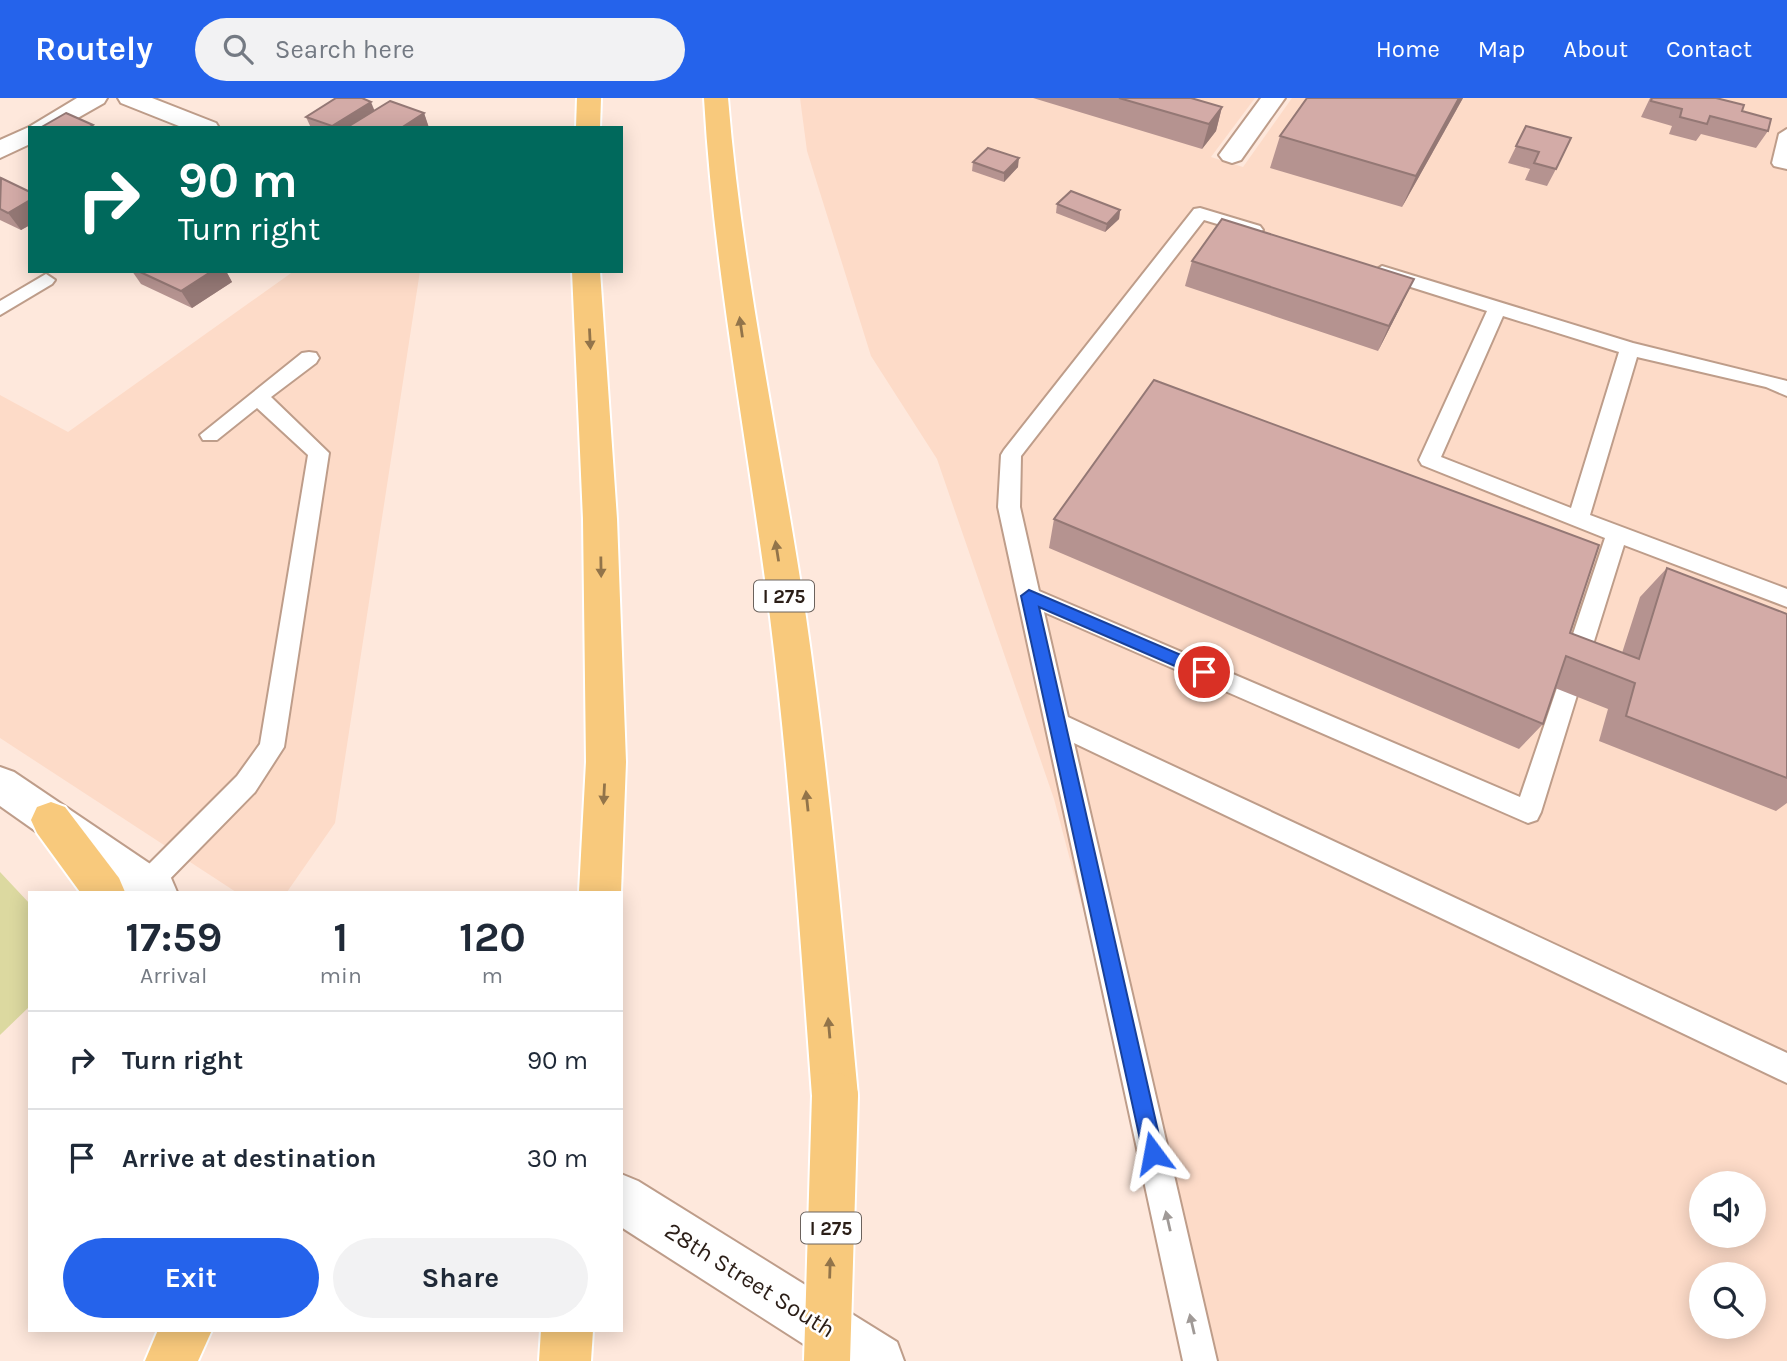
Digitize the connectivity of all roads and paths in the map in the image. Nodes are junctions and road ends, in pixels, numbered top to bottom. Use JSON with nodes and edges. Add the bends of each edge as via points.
{"nodes":[{"id":1,"x":95,"y":98,"type":"edge"},
{"id":2,"x":130,"y":98,"type":"edge"},
{"id":3,"x":589,"y":98,"type":"edge"},
{"id":4,"x":716,"y":98,"type":"edge"},
{"id":5,"x":1273,"y":98,"type":"edge"},
{"id":6,"x":45,"y":126,"type":"edge"},
{"id":7,"x":202,"y":126,"type":"edge"},
{"id":8,"x":588,"y":126,"type":"edge"},
{"id":9,"x":1787,"y":134,"type":"edge"},
{"id":10,"x":28,"y":135,"type":"edge"},
{"id":11,"x":0,"y":150,"type":"edge"},
{"id":12,"x":1232,"y":155,"type":"dead end"},
{"id":13,"x":1787,"y":164,"type":"edge"},
{"id":14,"x":1274,"y":237,"type":"edge"},
{"id":15,"x":1360,"y":265,"type":"edge"},
{"id":16,"x":586,"y":273,"type":"edge"},
{"id":17,"x":46,"y":280,"type":"dead end"},
{"id":18,"x":1497,"y":308,"type":"junction"},
{"id":19,"x":0,"y":309,"type":"edge"},
{"id":20,"x":1630,"y":349,"type":"junction"},
{"id":21,"x":309,"y":358,"type":"dead end"},
{"id":22,"x":1787,"y":389,"type":"edge"},
{"id":23,"x":258,"y":397,"type":"junction"},
{"id":24,"x":210,"y":435,"type":"dead end"},
{"id":25,"x":1578,"y":519,"type":"junction"},
{"id":26,"x":1617,"y":534,"type":"junction"},
{"id":27,"x":1029,"y":596,"type":"junction"},
{"id":28,"x":1787,"y":598,"type":"edge"},
{"id":29,"x":1056,"y":723,"type":"junction"},
{"id":30,"x":0,"y":784,"type":"edge"},
{"id":31,"x":51,"y":820,"type":"junction"},
{"id":32,"x":151,"y":889,"type":"edge"},
{"id":33,"x":103,"y":891,"type":"edge"},
{"id":34,"x":600,"y":891,"type":"edge"},
{"id":35,"x":1787,"y":1068,"type":"edge"},
{"id":36,"x":623,"y":1199,"type":"edge"},
{"id":37,"x":168,"y":1332,"type":"edge"},
{"id":38,"x":185,"y":1332,"type":"edge"},
{"id":39,"x":567,"y":1332,"type":"edge"},
{"id":40,"x":161,"y":1361,"type":"edge"},
{"id":41,"x":172,"y":1361,"type":"edge"},
{"id":42,"x":565,"y":1361,"type":"edge"},
{"id":43,"x":827,"y":1361,"type":"edge"},
{"id":44,"x":878,"y":1361,"type":"edge"},
{"id":45,"x":1200,"y":1361,"type":"edge"}],
"edges":[{"from":1,"to":6,"type":"street"},
{"from":2,"to":7,"type":"street"},
{"from":3,"to":8,"type":"highway"},
{"from":43,"to":4,"type":"highway","number":"I 275","one_way":true,"bridge":true,"via":[[835,1096],[788,617],[747,372],[723,196]]},
{"from":5,"to":12,"type":"street"},
{"from":9,"to":13,"type":"lane","via":[[1780,163]]},
{"from":10,"to":11,"type":"street"},
{"from":14,"to":27,"type":"lane","via":[[1200,213],[1011,456],[1009,507]]},
{"from":15,"to":18,"type":"lane"},
{"from":16,"to":34,"type":"highway","one_way":true,"via":[[600,519],[605,735]]},
{"from":17,"to":19,"type":"lane"},
{"from":18,"to":20,"type":"lane"},
{"from":18,"to":25,"type":"lane","via":[[1429,460]]},
{"from":20,"to":22,"type":"lane"},
{"from":20,"to":25,"type":"lane"},
{"from":21,"to":23,"type":"lane"},
{"from":23,"to":24,"type":"lane"},
{"from":23,"to":32,"type":"lane","via":[[319,453],[272,747],[246,784]]},
{"from":25,"to":26,"type":"lane"},
{"from":26,"to":27,"type":"lane","via":[[1528,812]]},
{"from":26,"to":28,"type":"lane"},
{"from":27,"to":29,"type":"lane"},
{"from":29,"to":35,"type":"lane"},
{"from":45,"to":29,"type":"lane","one_way":true},
{"from":30,"to":31,"type":"street"},
{"from":31,"to":32,"type":"street"},
{"from":31,"to":33,"type":"highway"},
{"from":36,"to":44,"type":"street","name":"28th Street South"},
{"from":37,"to":40,"type":"highway"},
{"from":38,"to":41,"type":"highway"},
{"from":39,"to":42,"type":"highway"}]}
